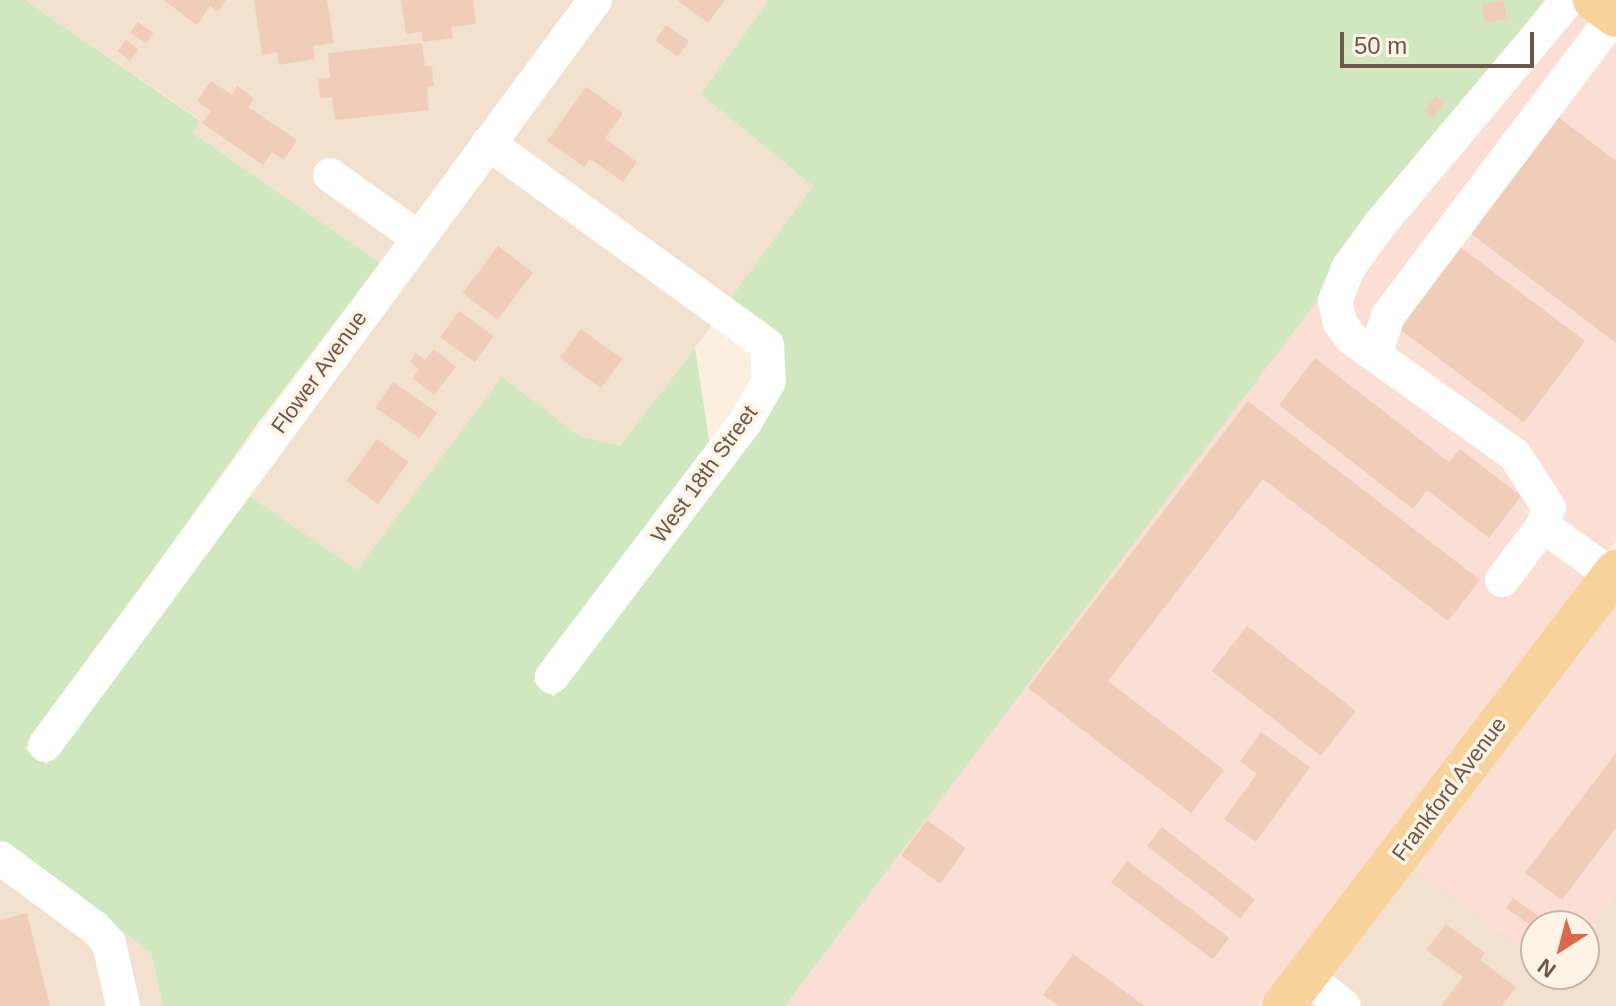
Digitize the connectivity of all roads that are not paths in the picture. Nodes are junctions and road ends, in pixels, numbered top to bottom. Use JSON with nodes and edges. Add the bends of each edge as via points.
{"nodes":[{"id":1,"x":1568,"y":0,"type":"edge"},
{"id":2,"x":585,"y":4,"type":"edge"},
{"id":3,"x":1608,"y":10,"type":"edge"},
{"id":4,"x":488,"y":143,"type":"junction"},
{"id":5,"x":330,"y":175,"type":"dead end"},
{"id":6,"x":418,"y":238,"type":"junction"},
{"id":7,"x":1375,"y":355,"type":"junction"},
{"id":8,"x":1543,"y":526,"type":"junction"},
{"id":9,"x":1614,"y":573,"type":"edge"},
{"id":10,"x":1502,"y":580,"type":"dead end"},
{"id":11,"x":552,"y":677,"type":"dead end"},
{"id":12,"x":45,"y":745,"type":"dead end"},
{"id":13,"x":0,"y":858,"type":"edge"},
{"id":14,"x":1295,"y":991,"type":"edge"},
{"id":15,"x":123,"y":1006,"type":"edge"},
{"id":16,"x":1344,"y":1006,"type":"edge"}],
"edges":[{"from":1,"to":7,"type":"street","via":[[1348,268],[1335,301],[1340,323]]},
{"from":2,"to":4,"type":"street","name":"Flower Avenue"},
{"from":3,"to":7,"type":"street","via":[[1388,316]]},
{"from":4,"to":6,"type":"street","name":"Flower Avenue"},
{"from":4,"to":11,"type":"street","name":"West 18th Street","via":[[767,345],[769,381],[746,421]]},
{"from":5,"to":6,"type":"street"},
{"from":6,"to":12,"type":"street","name":"Flower Avenue"},
{"from":7,"to":8,"type":"street","via":[[1515,455],[1549,508]]},
{"from":8,"to":9,"type":"street"},
{"from":8,"to":10,"type":"street"},
{"from":9,"to":14,"type":"main road","name":"Frankford Avenue"},
{"from":13,"to":15,"type":"street","via":[[109,943]]},
{"from":14,"to":16,"type":"street"}]}
